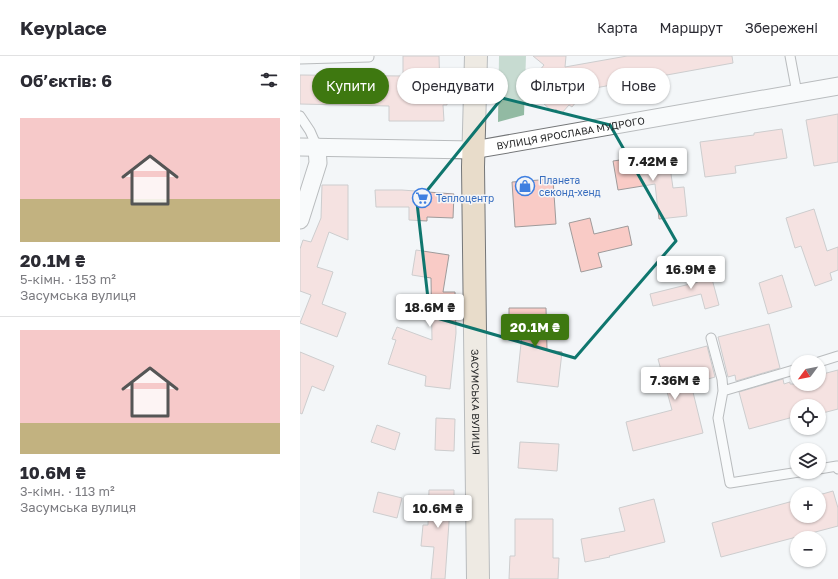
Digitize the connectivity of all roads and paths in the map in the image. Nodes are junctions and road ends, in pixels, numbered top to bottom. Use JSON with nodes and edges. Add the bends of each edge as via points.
{"nodes":[{"id":1,"x":369,"y":56,"type":"edge"},
{"id":2,"x":476,"y":56,"type":"edge"},
{"id":3,"x":790,"y":56,"type":"edge"},
{"id":4,"x":300,"y":59,"type":"edge"},
{"id":5,"x":838,"y":86,"type":"edge"},
{"id":6,"x":797,"y":93,"type":"junction"},
{"id":7,"x":300,"y":116,"type":"edge"},
{"id":8,"x":300,"y":147,"type":"edge"},
{"id":9,"x":317,"y":147,"type":"junction"},
{"id":10,"x":473,"y":150,"type":"junction"},
{"id":11,"x":300,"y":220,"type":"edge"},
{"id":12,"x":711,"y":338,"type":"dead end"},
{"id":13,"x":838,"y":356,"type":"edge"},
{"id":14,"x":826,"y":360,"type":"edge"},
{"id":15,"x":790,"y":371,"type":"edge"},
{"id":16,"x":723,"y":391,"type":"junction"},
{"id":17,"x":826,"y":468,"type":"edge"},
{"id":18,"x":838,"y":469,"type":"edge"},
{"id":19,"x":790,"y":473,"type":"edge"},
{"id":20,"x":478,"y":579,"type":"edge"}],
"edges":[{"from":1,"to":4,"type":"lane"},
{"from":2,"to":10,"type":"street","name":"ЗАСУМСЬКА ВУЛИЦЯ"},
{"from":3,"to":6,"type":"lane"},
{"from":5,"to":6,"type":"street","name":"ВУЛИЦЯ ЯРОСЛАВА МУДРОГО"},
{"from":6,"to":10,"type":"street","name":"ВУЛИЦЯ ЯРОСЛАВА МУДРОГО"},
{"from":7,"to":9,"type":"lane"},
{"from":8,"to":9,"type":"street","name":"ВУЛИЦЯ ЯРОСЛАВА МУДРОГО"},
{"from":9,"to":10,"type":"street","name":"ВУЛИЦЯ ЯРОСЛАВА МУДРОГО"},
{"from":9,"to":11,"type":"street","via":[[318,164]]},
{"from":10,"to":20,"type":"street","name":"ЗАСУМСЬКА ВУЛИЦЯ"},
{"from":12,"to":16,"type":"lane"},
{"from":13,"to":14,"type":"lane"},
{"from":15,"to":16,"type":"lane"},
{"from":16,"to":19,"type":"lane","via":[[718,418],[730,483]]},
{"from":17,"to":18,"type":"lane","via":[[837,466]]}]}
